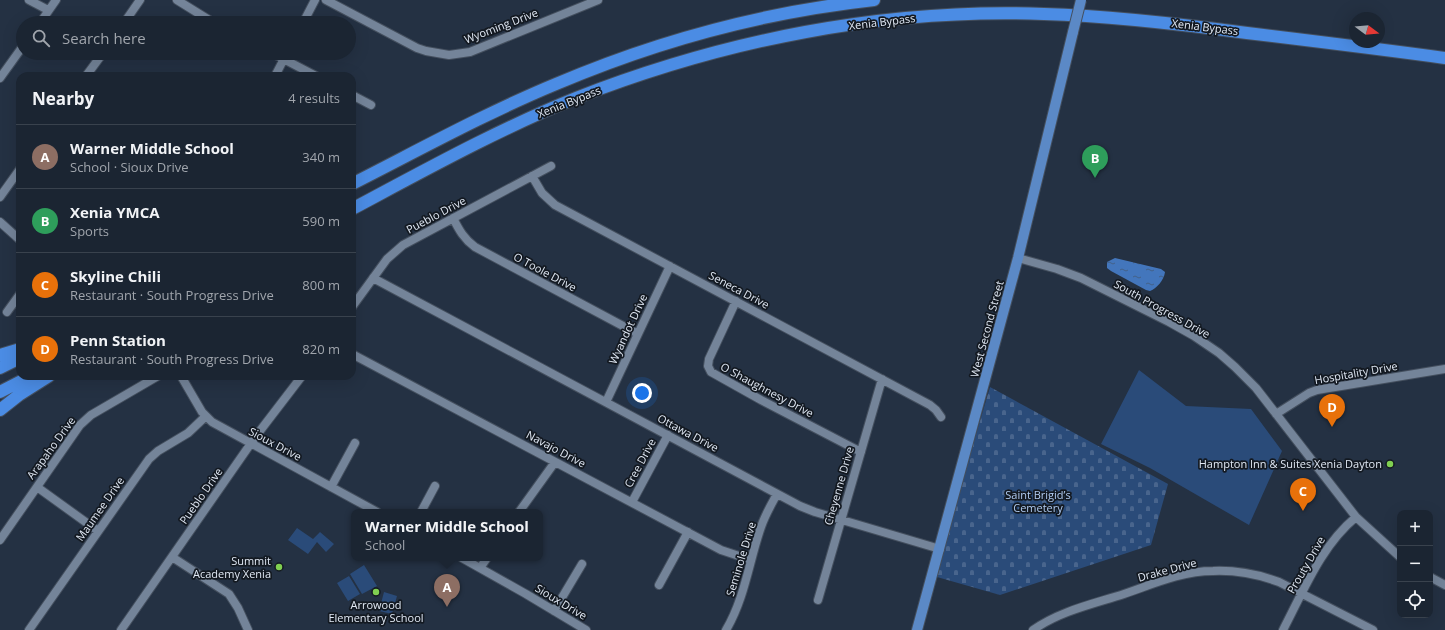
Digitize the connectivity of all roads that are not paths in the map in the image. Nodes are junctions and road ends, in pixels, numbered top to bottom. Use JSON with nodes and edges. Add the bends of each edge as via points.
{"nodes":[{"id":1,"x":29,"y":0,"type":"edge"},
{"id":2,"x":56,"y":0,"type":"edge"},
{"id":3,"x":140,"y":0,"type":"edge"},
{"id":4,"x":177,"y":0,"type":"edge"},
{"id":5,"x":315,"y":0,"type":"edge"},
{"id":6,"x":326,"y":0,"type":"edge"},
{"id":7,"x":598,"y":0,"type":"edge"},
{"id":8,"x":874,"y":0,"type":"edge"},
{"id":9,"x":1080,"y":0,"type":"edge"},
{"id":10,"x":48,"y":10,"type":"junction"},
{"id":11,"x":44,"y":16,"type":"edge"},
{"id":12,"x":129,"y":16,"type":"edge"},
{"id":13,"x":203,"y":16,"type":"edge"},
{"id":14,"x":307,"y":16,"type":"edge"},
{"id":15,"x":16,"y":56,"type":"edge"},
{"id":16,"x":1444,"y":58,"type":"edge"},
{"id":17,"x":98,"y":60,"type":"edge"},
{"id":18,"x":283,"y":60,"type":"edge"},
{"id":19,"x":291,"y":60,"type":"edge"},
{"id":20,"x":89,"y":72,"type":"edge"},
{"id":21,"x":277,"y":72,"type":"edge"},
{"id":22,"x":310,"y":72,"type":"edge"},
{"id":23,"x":0,"y":78,"type":"edge"},
{"id":24,"x":356,"y":97,"type":"edge"},
{"id":25,"x":371,"y":104,"type":"dead end"},
{"id":26,"x":551,"y":166,"type":"dead end"},
{"id":27,"x":16,"y":175,"type":"edge"},
{"id":28,"x":532,"y":176,"type":"junction"},
{"id":29,"x":356,"y":182,"type":"edge"},
{"id":30,"x":0,"y":197,"type":"edge"},
{"id":31,"x":356,"y":207,"type":"edge"},
{"id":32,"x":453,"y":218,"type":"junction"},
{"id":33,"x":0,"y":222,"type":"edge"},
{"id":34,"x":16,"y":236,"type":"edge"},
{"id":35,"x":1018,"y":258,"type":"junction"},
{"id":36,"x":670,"y":266,"type":"junction"},
{"id":37,"x":373,"y":278,"type":"junction"},
{"id":38,"x":16,"y":300,"type":"edge"},
{"id":39,"x":356,"y":301,"type":"edge"},
{"id":40,"x":736,"y":301,"type":"junction"},
{"id":41,"x":7,"y":312,"type":"dead end"},
{"id":42,"x":638,"y":334,"type":"junction"},
{"id":43,"x":16,"y":350,"type":"edge"},
{"id":44,"x":0,"y":355,"type":"edge"},
{"id":45,"x":356,"y":356,"type":"edge"},
{"id":46,"x":16,"y":360,"type":"edge"},
{"id":47,"x":0,"y":368,"type":"edge"},
{"id":48,"x":1445,"y":369,"type":"edge"},
{"id":49,"x":882,"y":379,"type":"junction"},
{"id":50,"x":23,"y":380,"type":"edge"},
{"id":51,"x":43,"y":380,"type":"edge"},
{"id":52,"x":151,"y":380,"type":"edge"},
{"id":53,"x":184,"y":380,"type":"edge"},
{"id":54,"x":299,"y":380,"type":"edge"},
{"id":55,"x":0,"y":392,"type":"edge"},
{"id":56,"x":606,"y":402,"type":"junction"},
{"id":57,"x":0,"y":410,"type":"edge"},
{"id":58,"x":1276,"y":414,"type":"junction"},
{"id":59,"x":206,"y":416,"type":"junction"},
{"id":60,"x":941,"y":417,"type":"dead end"},
{"id":61,"x":668,"y":435,"type":"junction"},
{"id":62,"x":355,"y":443,"type":"dead end"},
{"id":63,"x":251,"y":444,"type":"junction"},
{"id":64,"x":861,"y":452,"type":"junction"},
{"id":65,"x":555,"y":462,"type":"junction"},
{"id":66,"x":435,"y":486,"type":"dead end"},
{"id":67,"x":37,"y":487,"type":"junction"},
{"id":68,"x":331,"y":487,"type":"junction"},
{"id":69,"x":777,"y":494,"type":"junction"},
{"id":70,"x":632,"y":502,"type":"junction"},
{"id":71,"x":371,"y":509,"type":"edge"},
{"id":72,"x":423,"y":509,"type":"edge"},
{"id":73,"x":521,"y":509,"type":"edge"},
{"id":74,"x":1356,"y":517,"type":"junction"},
{"id":75,"x":841,"y":520,"type":"junction"},
{"id":76,"x":98,"y":531,"type":"junction"},
{"id":77,"x":688,"y":532,"type":"junction"},
{"id":78,"x":0,"y":540,"type":"edge"},
{"id":79,"x":940,"y":548,"type":"junction"},
{"id":80,"x":1397,"y":554,"type":"edge"},
{"id":81,"x":172,"y":556,"type":"junction"},
{"id":82,"x":751,"y":560,"type":"junction"},
{"id":83,"x":467,"y":561,"type":"edge"},
{"id":84,"x":485,"y":561,"type":"edge"},
{"id":85,"x":582,"y":564,"type":"dead end"},
{"id":86,"x":480,"y":568,"type":"junction"},
{"id":87,"x":1433,"y":579,"type":"edge"},
{"id":88,"x":659,"y":585,"type":"dead end"},
{"id":89,"x":1445,"y":586,"type":"edge"},
{"id":90,"x":1302,"y":594,"type":"junction"},
{"id":91,"x":818,"y":600,"type":"dead end"},
{"id":92,"x":554,"y":611,"type":"junction"},
{"id":93,"x":29,"y":630,"type":"edge"},
{"id":94,"x":121,"y":630,"type":"edge"},
{"id":95,"x":248,"y":630,"type":"edge"},
{"id":96,"x":586,"y":630,"type":"edge"},
{"id":97,"x":726,"y":630,"type":"edge"},
{"id":98,"x":917,"y":630,"type":"edge"},
{"id":99,"x":1033,"y":630,"type":"edge"},
{"id":100,"x":1283,"y":630,"type":"edge"},
{"id":101,"x":1373,"y":630,"type":"edge"}],
"edges":[{"from":1,"to":10,"type":"street"},
{"from":2,"to":10,"type":"street"},
{"from":3,"to":12,"type":"street"},
{"from":4,"to":13,"type":"street"},
{"from":5,"to":14,"type":"street"},
{"from":6,"to":7,"type":"street","name":"Wyoming Drive","via":[[417,48],[449,55],[470,52]]},
{"from":8,"to":29,"type":"highway","name":"Xenia Bypass","via":[[805,10],[737,24],[625,57],[490,113]]},
{"from":9,"to":35,"type":"main road","name":"West Second Street","bridge":true},
{"from":10,"to":11,"type":"street"},
{"from":15,"to":23,"type":"street"},
{"from":16,"to":31,"type":"highway","name":"Xenia Bypass","via":[[1113,17],[956,14],[839,27],[712,53],[663,67],[577,98],[469,148]]},
{"from":17,"to":20,"type":"street"},
{"from":18,"to":21,"type":"street"},
{"from":19,"to":22,"type":"street"},
{"from":24,"to":25,"type":"street"},
{"from":26,"to":28,"type":"street","name":"Pueblo Drive"},
{"from":27,"to":30,"type":"street"},
{"from":28,"to":32,"type":"street","name":"Pueblo Drive"},
{"from":28,"to":36,"type":"street","name":"Seneca Drive","via":[[542,193],[555,205]]},
{"from":32,"to":37,"type":"street","name":"Pueblo Drive","via":[[403,245],[387,259]]},
{"from":32,"to":42,"type":"street","name":"O Toole Drive","via":[[465,239],[475,247]]},
{"from":33,"to":34,"type":"street"},
{"from":35,"to":58,"type":"street","name":"South Progress Drive","via":[[1081,278],[1194,336],[1235,367],[1256,388]]},
{"from":35,"to":79,"type":"main road","name":"West Second Street"},
{"from":36,"to":40,"type":"street","name":"Seneca Drive"},
{"from":36,"to":42,"type":"street","name":"Wyandot Drive"},
{"from":37,"to":39,"type":"street","name":"Pueblo Drive"},
{"from":37,"to":56,"type":"street","name":"Ottawa Drive"},
{"from":38,"to":41,"type":"street"},
{"from":40,"to":49,"type":"street","name":"Seneca Drive"},
{"from":40,"to":64,"type":"street","name":"O Shaughnesy Drive","via":[[709,359],[708,366],[711,372]]},
{"from":42,"to":56,"type":"street","name":"Wyandot Drive"},
{"from":43,"to":44,"type":"highway"},
{"from":45,"to":65,"type":"street","name":"Navajo Drive"},
{"from":46,"to":47,"type":"highway"},
{"from":48,"to":58,"type":"street","name":"Hospitality Drive","via":[[1317,390]]},
{"from":49,"to":60,"type":"street","name":"Seneca Drive","via":[[930,405]]},
{"from":49,"to":64,"type":"street","name":"Cheyenne Drive"},
{"from":50,"to":55,"type":"highway"},
{"from":51,"to":57,"type":"highway"},
{"from":52,"to":67,"type":"street","name":"Arapaho Drive","via":[[85,420]]},
{"from":53,"to":59,"type":"street","name":"Sioux Drive"},
{"from":54,"to":63,"type":"street","name":"Pueblo Drive"},
{"from":56,"to":61,"type":"street","name":"Ottawa Drive"},
{"from":58,"to":74,"type":"street","name":"South Progress Drive"},
{"from":59,"to":63,"type":"street","name":"Sioux Drive","via":[[218,426]]},
{"from":59,"to":76,"type":"street","name":"Maumee Drive","via":[[188,433],[149,459]]},
{"from":61,"to":69,"type":"street","name":"Ottawa Drive"},
{"from":61,"to":70,"type":"street","name":"Cree Drive"},
{"from":62,"to":68,"type":"street"},
{"from":63,"to":68,"type":"street","name":"Sioux Drive"},
{"from":63,"to":81,"type":"street","name":"Pueblo Drive"},
{"from":64,"to":75,"type":"street","name":"Cheyenne Drive"},
{"from":65,"to":70,"type":"street","name":"Navajo Drive"},
{"from":65,"to":73,"type":"street"},
{"from":66,"to":72,"type":"street"},
{"from":67,"to":76,"type":"street"},
{"from":67,"to":78,"type":"street","name":"Arapaho Drive"},
{"from":68,"to":71,"type":"street","name":"Sioux Drive"},
{"from":69,"to":75,"type":"street","name":"Ottawa Drive","via":[[806,509]]},
{"from":69,"to":82,"type":"street","name":"Seminole Drive","via":[[766,514]]},
{"from":70,"to":77,"type":"street","name":"Navajo Drive"},
{"from":74,"to":80,"type":"street","name":"South Progress Drive"},
{"from":74,"to":90,"type":"street","name":"Prouty Drive","via":[[1329,544]]},
{"from":75,"to":79,"type":"street","name":"Ottawa Drive"},
{"from":75,"to":91,"type":"street","name":"Cheyenne Drive"},
{"from":76,"to":93,"type":"street","name":"Maumee Drive"},
{"from":77,"to":82,"type":"street","name":"Navajo Drive","via":[[721,550]]},
{"from":77,"to":88,"type":"street"},
{"from":79,"to":98,"type":"main road","name":"West Second Street"},
{"from":81,"to":94,"type":"street","name":"Pueblo Drive"},
{"from":81,"to":95,"type":"street","via":[[229,594]]},
{"from":82,"to":97,"type":"street","name":"Seminole Drive","via":[[736,612]]},
{"from":83,"to":86,"type":"street","name":"Sioux Drive"},
{"from":84,"to":86,"type":"street"},
{"from":85,"to":92,"type":"street"},
{"from":86,"to":92,"type":"street","name":"Sioux Drive"},
{"from":87,"to":89,"type":"street"},
{"from":90,"to":99,"type":"street","name":"Drake Drive","via":[[1279,582],[1254,574],[1228,571],[1198,572],[1184,574],[1072,611]]},
{"from":90,"to":100,"type":"street","name":"Prouty Drive"},
{"from":90,"to":101,"type":"street","name":"Drake Drive"},
{"from":92,"to":96,"type":"street","name":"Sioux Drive"}]}
